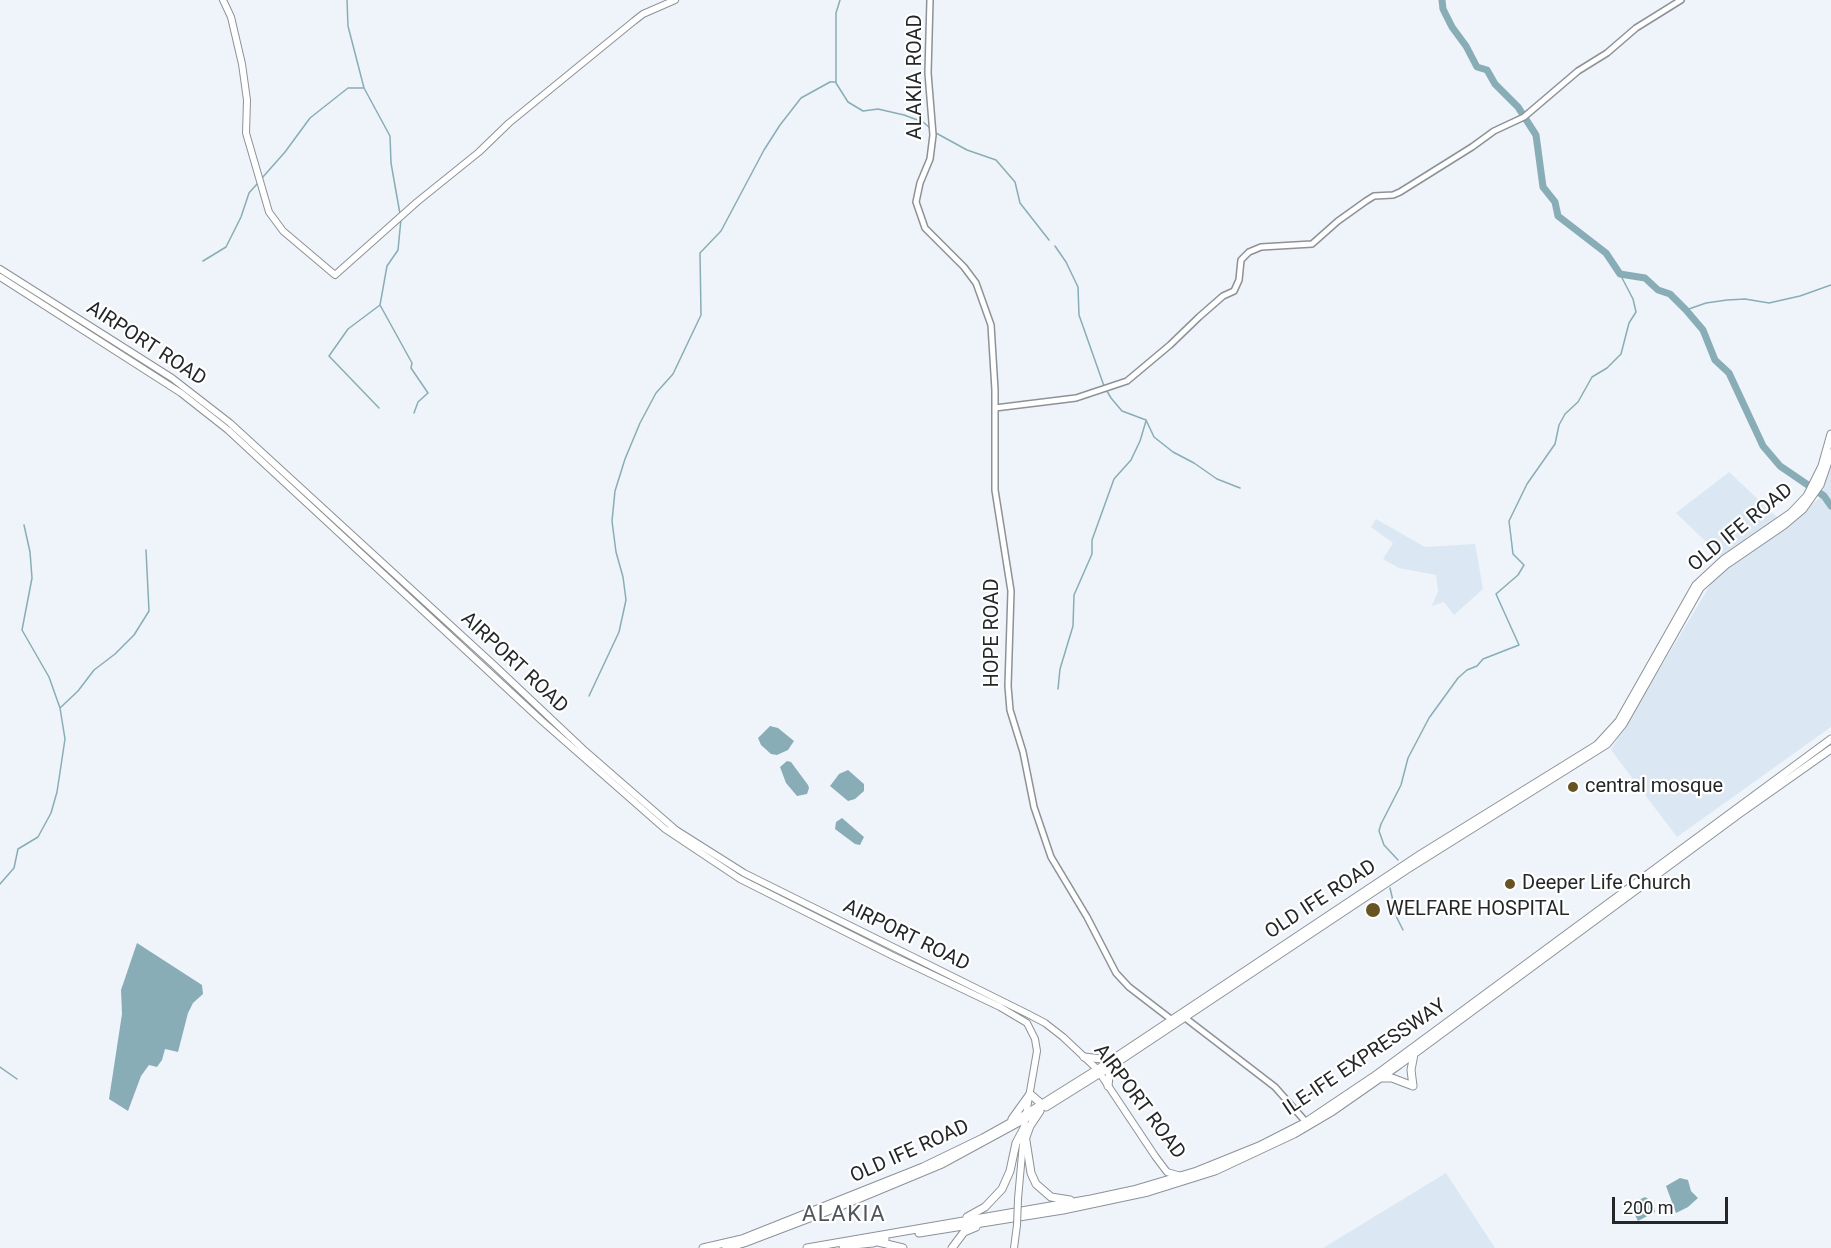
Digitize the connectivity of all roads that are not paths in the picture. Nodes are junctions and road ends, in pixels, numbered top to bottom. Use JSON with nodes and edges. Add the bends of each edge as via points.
{"nodes":[{"id":1,"x":223,"y":0,"type":"edge"},
{"id":2,"x":675,"y":0,"type":"edge"},
{"id":3,"x":930,"y":0,"type":"edge"},
{"id":4,"x":1681,"y":0,"type":"edge"},
{"id":5,"x":930,"y":154,"type":"joint"},
{"id":6,"x":0,"y":268,"type":"edge"},
{"id":7,"x":0,"y":277,"type":"edge"},
{"id":8,"x":123,"y":352,"type":"junction"},
{"id":9,"x":995,"y":408,"type":"junction"},
{"id":10,"x":1831,"y":434,"type":"edge"},
{"id":11,"x":1831,"y":453,"type":"edge"},
{"id":12,"x":1815,"y":488,"type":"junction"},
{"id":13,"x":1831,"y":739,"type":"edge"},
{"id":14,"x":1831,"y":749,"type":"edge"},
{"id":15,"x":1357,"y":899,"type":"junction"},
{"id":16,"x":949,"y":979,"type":"junction"},
{"id":17,"x":1184,"y":1017,"type":"junction"},
{"id":18,"x":1172,"y":1020,"type":"junction"},
{"id":19,"x":1044,"y":1023,"type":"junction"},
{"id":20,"x":1033,"y":1034,"type":"junction"},
{"id":21,"x":1414,"y":1054,"type":"junction"},
{"id":22,"x":1084,"y":1057,"type":"junction"},
{"id":23,"x":1110,"y":1063,"type":"junction"},
{"id":24,"x":1098,"y":1071,"type":"junction"},
{"id":25,"x":1380,"y":1078,"type":"junction"},
{"id":26,"x":1108,"y":1086,"type":"junction"},
{"id":27,"x":1030,"y":1094,"type":"junction"},
{"id":28,"x":1042,"y":1108,"type":"junction"},
{"id":29,"x":1025,"y":1121,"type":"junction"},
{"id":30,"x":1306,"y":1122,"type":"junction"},
{"id":31,"x":1007,"y":1127,"type":"junction"},
{"id":32,"x":1022,"y":1137,"type":"junction"},
{"id":33,"x":1182,"y":1176,"type":"junction"},
{"id":34,"x":1091,"y":1199,"type":"junction"},
{"id":35,"x":828,"y":1208,"type":"junction"},
{"id":36,"x":994,"y":1221,"type":"junction"},
{"id":37,"x":941,"y":1225,"type":"junction"},
{"id":38,"x":876,"y":1242,"type":"junction"},
{"id":39,"x":849,"y":1246,"type":"edge"},
{"id":40,"x":703,"y":1248,"type":"edge"},
{"id":41,"x":726,"y":1248,"type":"edge"},
{"id":42,"x":807,"y":1248,"type":"edge"},
{"id":43,"x":835,"y":1248,"type":"edge"},
{"id":44,"x":903,"y":1248,"type":"edge"},
{"id":45,"x":952,"y":1248,"type":"edge"},
{"id":46,"x":1014,"y":1248,"type":"edge"}],
"edges":[{"from":1,"to":2,"type":"main road","via":[[242,66],[246,133],[269,212],[276,224],[334,275],[634,21]]},
{"from":3,"to":5,"type":"street","name":"ALAKIA ROAD"},
{"from":4,"to":9,"type":"street","via":[[1578,71],[1526,115],[1396,194],[1366,201],[1312,243],[1261,247],[1250,252],[1241,260],[1234,291],[1223,296],[1140,371],[1121,383],[1068,399]]},
{"from":5,"to":9,"type":"street","name":"HOPE ROAD","via":[[917,192],[918,213],[930,234],[968,271],[981,295],[992,334]]},
{"from":6,"to":8,"type":"main road","name":"AIRPORT ROAD"},
{"from":7,"to":8,"type":"main road","name":"AIRPORT ROAD"},
{"from":8,"to":16,"type":"main road","name":"AIRPORT ROAD","via":[[228,430],[610,778],[676,830],[744,873]]},
{"from":9,"to":18,"type":"street","name":"HOPE ROAD","via":[[995,490],[1011,591],[1008,699],[1036,815],[1051,857],[1110,965],[1129,987]]},
{"from":10,"to":12,"type":"main road","name":"OLD IFE ROAD"},
{"from":11,"to":12,"type":"main road","name":"OLD IFE ROAD"},
{"from":12,"to":15,"type":"main road","name":"OLD IFE ROAD","via":[[1793,515],[1704,576],[1604,740]]},
{"from":13,"to":30,"type":"main road","name":"ILE-IFE EXPRESSWAY","via":[[1374,1077]]},
{"from":14,"to":21,"type":"main road","name":"ILE-IFE EXPRESSWAY"},
{"from":15,"to":17,"type":"main road","name":"OLD IFE ROAD"},
{"from":15,"to":18,"type":"main road","name":"OLD IFE ROAD"},
{"from":16,"to":19,"type":"main road","name":"AIRPORT ROAD"},
{"from":16,"to":20,"type":"main road","name":"AIRPORT ROAD","via":[[1022,1019]]},
{"from":17,"to":23,"type":"main road","name":"OLD IFE ROAD"},
{"from":17,"to":30,"type":"street","via":[[1275,1087]]},
{"from":18,"to":23,"type":"main road","name":"OLD IFE ROAD"},
{"from":19,"to":20,"type":"main road"},
{"from":19,"to":22,"type":"main road","name":"AIRPORT ROAD"},
{"from":20,"to":27,"type":"main road","via":[[1037,1052]]},
{"from":21,"to":25,"type":"main road","name":"ILE-IFE EXPRESSWAY"},
{"from":21,"to":25,"type":"main road","via":[[1413,1086]]},
{"from":22,"to":23,"type":"main road"},
{"from":22,"to":24,"type":"main road","name":"AIRPORT ROAD"},
{"from":23,"to":24,"type":"main road","name":"OLD IFE ROAD"},
{"from":23,"to":26,"type":"main road"},
{"from":24,"to":26,"type":"main road","name":"AIRPORT ROAD"},
{"from":24,"to":28,"type":"main road","name":"OLD IFE ROAD"},
{"from":25,"to":36,"type":"main road","name":"ILE-IFE EXPRESSWAY","via":[[1306,1127],[1215,1171],[1114,1200]]},
{"from":26,"to":33,"type":"main road","name":"AIRPORT ROAD","via":[[1167,1172]]},
{"from":27,"to":28,"type":"main road"},
{"from":27,"to":29,"type":"main road"},
{"from":27,"to":31,"type":"main road"},
{"from":28,"to":29,"type":"main road","name":"OLD IFE ROAD"},
{"from":28,"to":32,"type":"main road"},
{"from":29,"to":31,"type":"main road","name":"OLD IFE ROAD"},
{"from":29,"to":32,"type":"main road"},
{"from":29,"to":46,"type":"main road","bridge":true},
{"from":30,"to":33,"type":"main road","name":"ILE-IFE EXPRESSWAY","via":[[1232,1158]]},
{"from":31,"to":32,"type":"main road"},
{"from":31,"to":35,"type":"main road","name":"OLD IFE ROAD"},
{"from":32,"to":34,"type":"main road","via":[[1030,1173],[1041,1189],[1051,1197]]},
{"from":32,"to":37,"type":"main road","via":[[997,1195],[979,1212]]},
{"from":33,"to":34,"type":"main road","name":"ILE-IFE EXPRESSWAY"},
{"from":34,"to":37,"type":"main road","name":"ILE-IFE EXPRESSWAY"},
{"from":35,"to":40,"type":"main road","name":"OLD IFE ROAD","via":[[742,1239]]},
{"from":35,"to":41,"type":"main road","name":"OLD IFE ROAD"},
{"from":36,"to":38,"type":"main road","name":"ILE-IFE EXPRESSWAY"},
{"from":36,"to":45,"type":"main road","via":[[964,1232]]},
{"from":37,"to":42,"type":"main road","name":"ILE-IFE EXPRESSWAY"},
{"from":38,"to":39,"type":"main road","name":"ILE-IFE EXPRESSWAY"},
{"from":38,"to":44,"type":"main road"},
{"from":39,"to":43,"type":"main road","name":"ILE-IFE EXPRESSWAY"}]}
